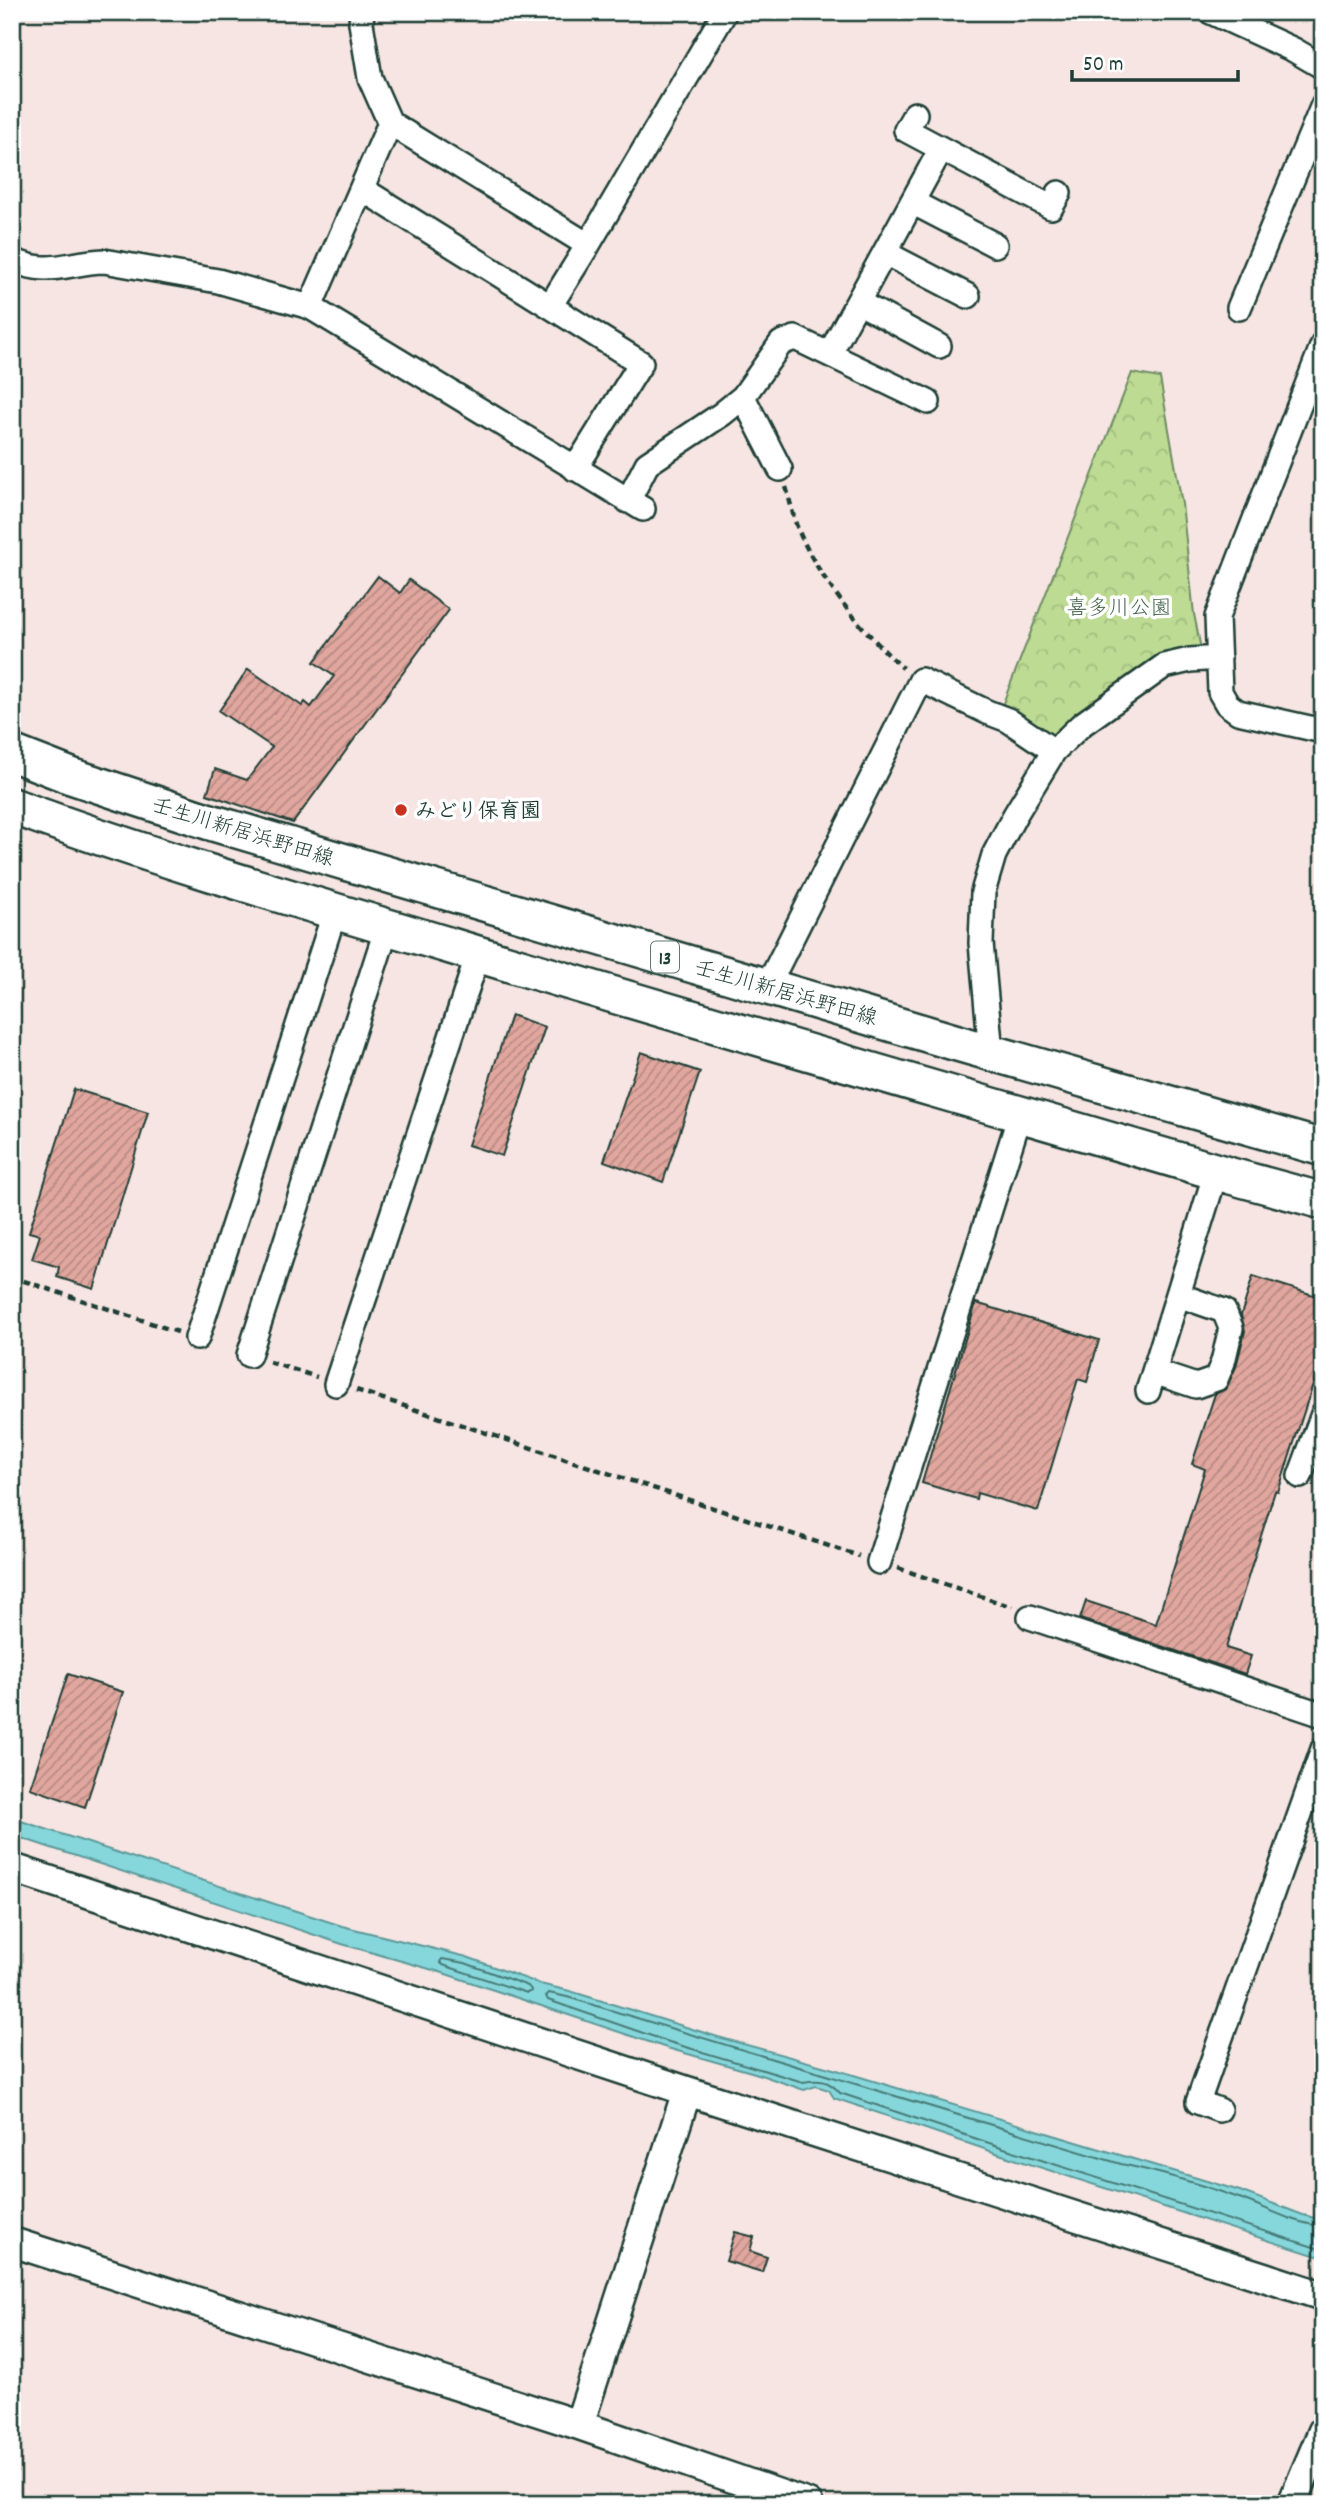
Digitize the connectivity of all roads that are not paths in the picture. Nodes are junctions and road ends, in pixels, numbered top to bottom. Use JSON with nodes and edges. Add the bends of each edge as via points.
{"nodes":[{"id":1,"x":362,"y":12,"type":"edge"},
{"id":2,"x":725,"y":12,"type":"edge"},
{"id":3,"x":1211,"y":12,"type":"edge"},
{"id":4,"x":1323,"y":67,"type":"edge"},
{"id":5,"x":1323,"y":105,"type":"edge"},
{"id":6,"x":915,"y":114,"type":"dead end"},
{"id":7,"x":390,"y":123,"type":"junction"},
{"id":8,"x":941,"y":149,"type":"junction"},
{"id":9,"x":362,"y":188,"type":"junction"},
{"id":10,"x":1059,"y":193,"type":"dead end"},
{"id":11,"x":912,"y":202,"type":"junction"},
{"id":12,"x":995,"y":245,"type":"dead end"},
{"id":13,"x":589,"y":246,"type":"junction"},
{"id":14,"x":885,"y":253,"type":"junction"},
{"id":15,"x":12,"y":260,"type":"edge"},
{"id":16,"x":968,"y":296,"type":"dead end"},
{"id":17,"x":858,"y":302,"type":"junction"},
{"id":18,"x":550,"y":306,"type":"junction"},
{"id":19,"x":310,"y":307,"type":"junction"},
{"id":20,"x":1238,"y":308,"type":"dead end"},
{"id":21,"x":1323,"y":344,"type":"edge"},
{"id":22,"x":939,"y":346,"type":"dead end"},
{"id":23,"x":830,"y":353,"type":"junction"},
{"id":24,"x":743,"y":397,"type":"junction"},
{"id":25,"x":929,"y":402,"type":"dead end"},
{"id":26,"x":575,"y":469,"type":"junction"},
{"id":27,"x":780,"y":469,"type":"road end"},
{"id":28,"x":1219,"y":658,"type":"junction"},
{"id":29,"x":1323,"y":731,"type":"edge"},
{"id":30,"x":1054,"y":751,"type":"junction"},
{"id":31,"x":12,"y":752,"type":"edge"},
{"id":32,"x":12,"y":806,"type":"edge"},
{"id":33,"x":335,"y":911,"type":"junction"},
{"id":34,"x":387,"y":927,"type":"junction"},
{"id":35,"x":478,"y":955,"type":"junction"},
{"id":36,"x":767,"y":987,"type":"junction"},
{"id":37,"x":991,"y":1053,"type":"junction"},
{"id":38,"x":1020,"y":1115,"type":"junction"},
{"id":39,"x":1323,"y":1148,"type":"edge"},
{"id":40,"x":1216,"y":1172,"type":"junction"},
{"id":41,"x":1323,"y":1201,"type":"edge"},
{"id":42,"x":1178,"y":1295,"type":"junction"},
{"id":43,"x":197,"y":1338,"type":"road end"},
{"id":44,"x":249,"y":1355,"type":"road end"},
{"id":45,"x":336,"y":1384,"type":"road end"},
{"id":46,"x":1323,"y":1414,"type":"edge"},
{"id":47,"x":1300,"y":1476,"type":"dead end"},
{"id":48,"x":879,"y":1562,"type":"road end"},
{"id":49,"x":1030,"y":1617,"type":"road end"},
{"id":50,"x":1323,"y":1715,"type":"edge"},
{"id":51,"x":1323,"y":1749,"type":"edge"},
{"id":52,"x":12,"y":1868,"type":"edge"},
{"id":53,"x":687,"y":2091,"type":"junction"},
{"id":54,"x":1219,"y":2110,"type":"dead end"},
{"id":55,"x":12,"y":2242,"type":"edge"},
{"id":56,"x":1323,"y":2296,"type":"edge"},
{"id":57,"x":579,"y":2425,"type":"junction"},
{"id":58,"x":1323,"y":2431,"type":"edge"},
{"id":59,"x":808,"y":2504,"type":"edge"},
{"id":60,"x":1292,"y":2504,"type":"edge"}],
"edges":[{"from":1,"to":7,"type":"street","via":[[370,78]]},
{"from":2,"to":13,"type":"street"},
{"from":3,"to":4,"type":"street"},
{"from":5,"to":20,"type":"street"},
{"from":6,"to":8,"type":"street","via":[[906,130]]},
{"from":7,"to":9,"type":"street"},
{"from":7,"to":13,"type":"street"},
{"from":8,"to":10,"type":"street","via":[[1051,207]]},
{"from":8,"to":11,"type":"street"},
{"from":9,"to":18,"type":"street"},
{"from":9,"to":19,"type":"street"},
{"from":11,"to":12,"type":"street"},
{"from":11,"to":14,"type":"street"},
{"from":13,"to":18,"type":"street"},
{"from":14,"to":16,"type":"street"},
{"from":14,"to":17,"type":"street"},
{"from":15,"to":19,"type":"street","via":[[52,270],[104,261],[218,281]]},
{"from":17,"to":22,"type":"street"},
{"from":17,"to":23,"type":"street"},
{"from":18,"to":26,"type":"street","via":[[641,363]]},
{"from":19,"to":26,"type":"street"},
{"from":21,"to":28,"type":"street","via":[[1217,617]]},
{"from":23,"to":24,"type":"street","via":[[795,338],[781,343]]},
{"from":23,"to":25,"type":"street"},
{"from":24,"to":26,"type":"street","via":[[647,464],[635,505]]},
{"from":24,"to":27,"type":"street"},
{"from":28,"to":29,"type":"street","via":[[1220,692],[1238,712]]},
{"from":28,"to":30,"type":"street","via":[[1164,666],[1080,726]]},
{"from":30,"to":36,"type":"street","via":[[1008,720],[921,680]]},
{"from":30,"to":37,"type":"street","via":[[999,845],[983,892],[981,943]]},
{"from":31,"to":36,"type":"main road","name":"壬生川新居浜野田線","number":"13","via":[[210,822]]},
{"from":32,"to":33,"type":"main road"},
{"from":33,"to":34,"type":"main road"},
{"from":33,"to":43,"type":"street"},
{"from":34,"to":35,"type":"main road"},
{"from":34,"to":44,"type":"street"},
{"from":35,"to":38,"type":"main road"},
{"from":35,"to":45,"type":"street"},
{"from":36,"to":37,"type":"main road","name":"壬生川新居浜野田線","number":"13"},
{"from":37,"to":39,"type":"main road","name":"壬生川新居浜野田線","number":"13"},
{"from":38,"to":40,"type":"main road"},
{"from":38,"to":48,"type":"street"},
{"from":40,"to":41,"type":"main road"},
{"from":40,"to":42,"type":"street"},
{"from":42,"to":42,"type":"street","via":[[1151,1381],[1196,1386],[1216,1379],[1231,1328],[1224,1311]]},
{"from":46,"to":47,"type":"street"},
{"from":49,"to":50,"type":"street"},
{"from":51,"to":54,"type":"street","via":[[1198,2102]]},
{"from":52,"to":53,"type":"street"},
{"from":53,"to":56,"type":"street"},
{"from":53,"to":57,"type":"street"},
{"from":55,"to":57,"type":"street"},
{"from":57,"to":59,"type":"street"},
{"from":58,"to":60,"type":"street"}]}
